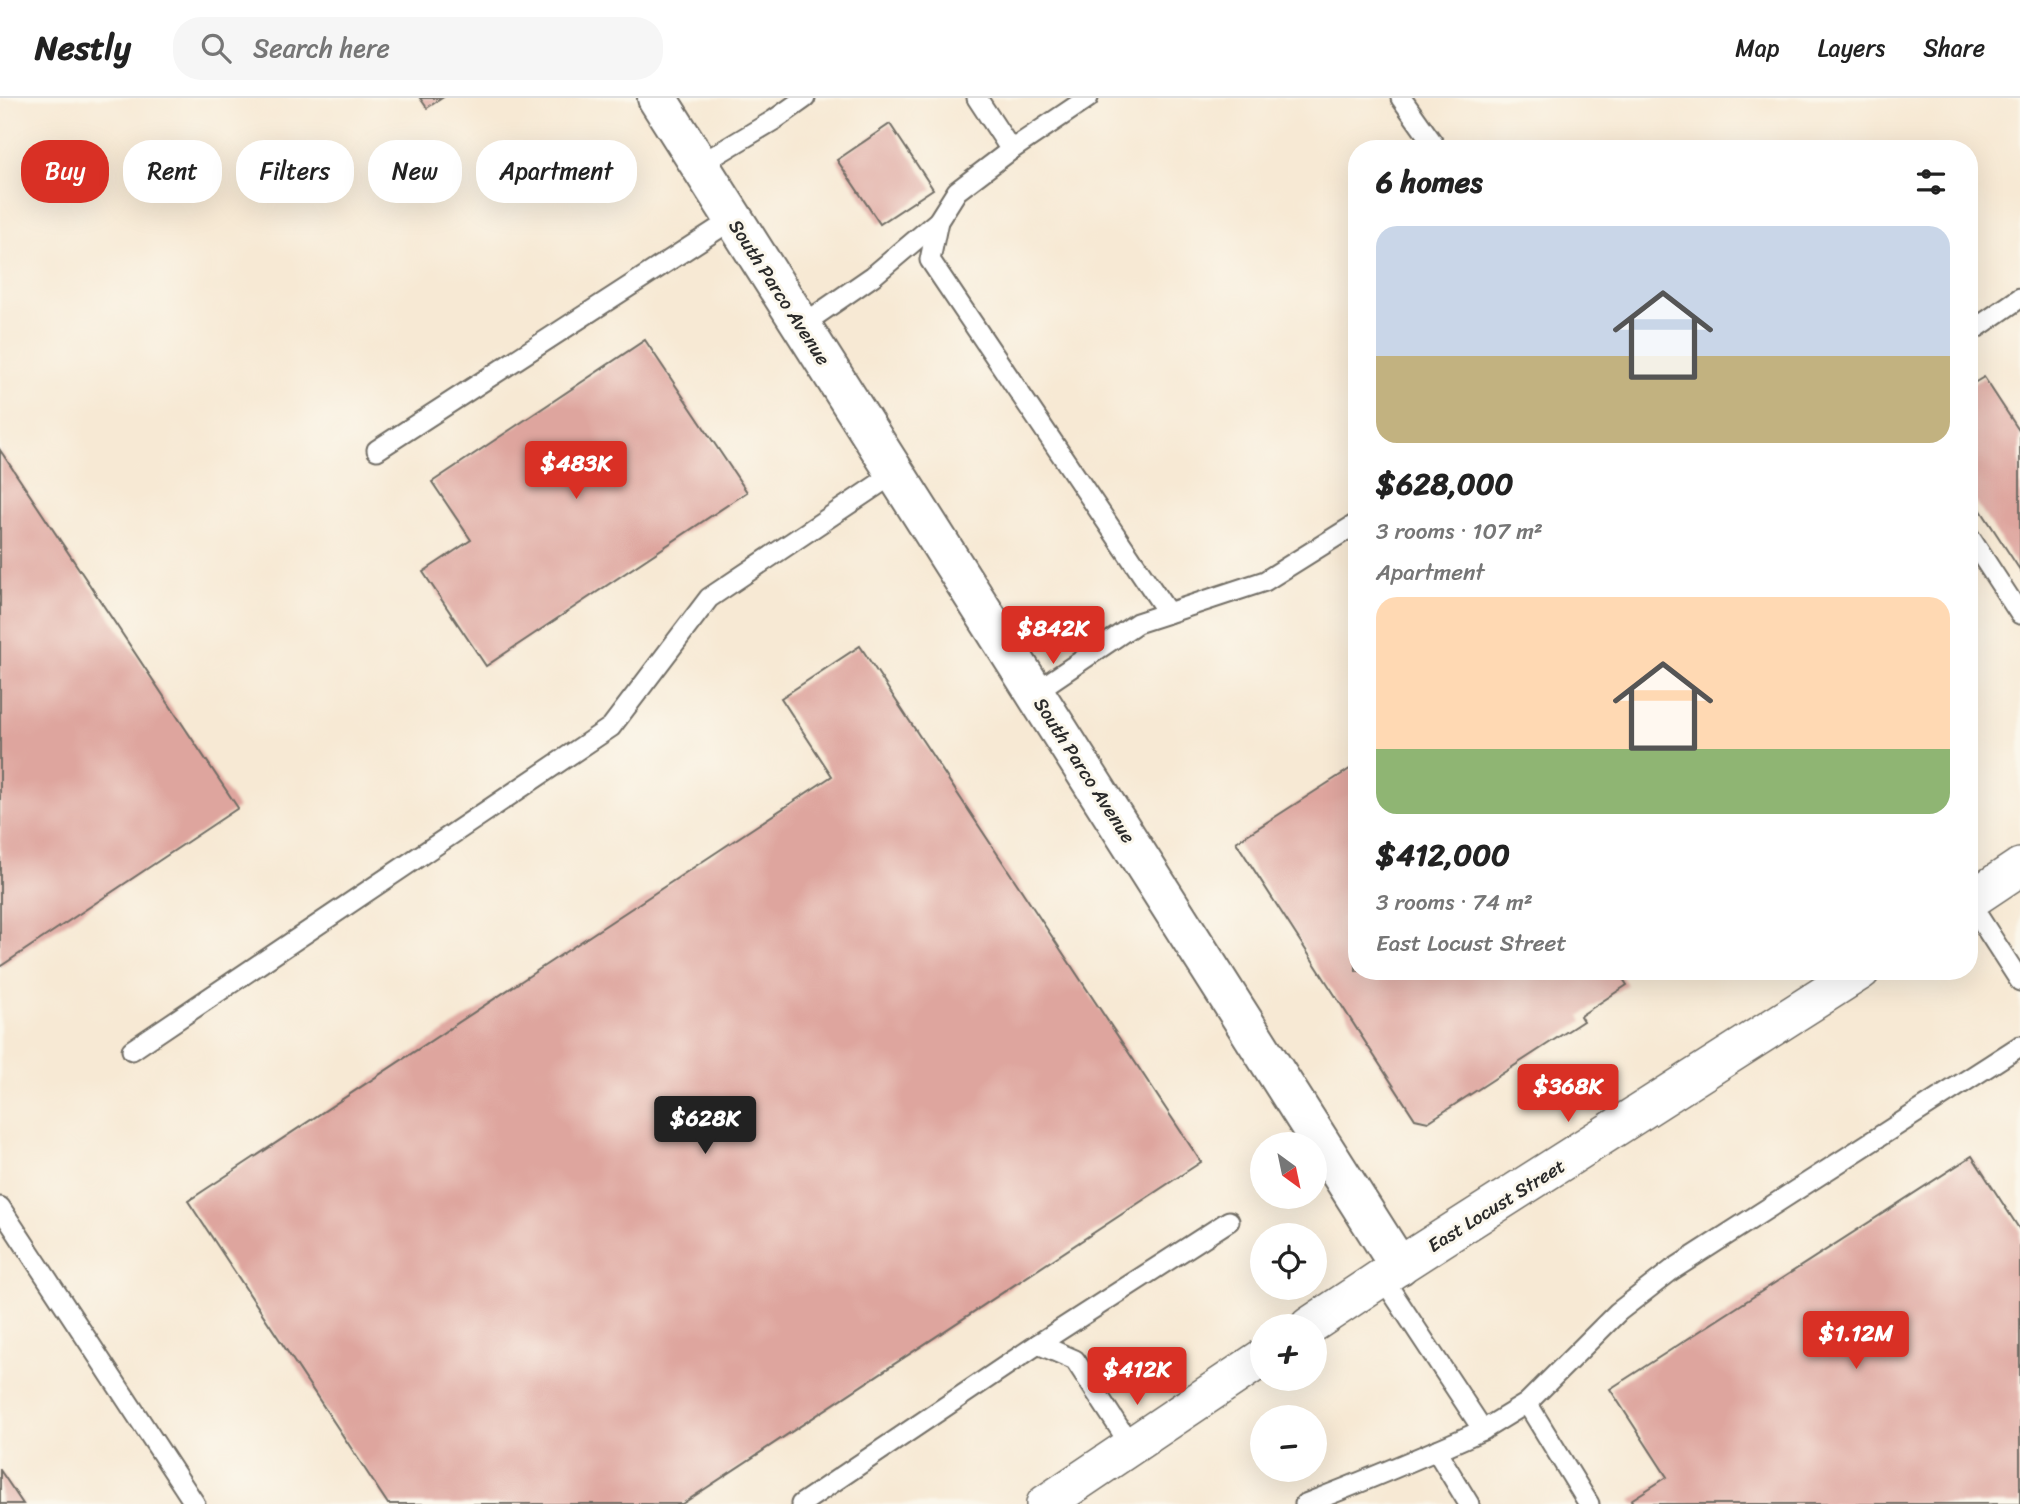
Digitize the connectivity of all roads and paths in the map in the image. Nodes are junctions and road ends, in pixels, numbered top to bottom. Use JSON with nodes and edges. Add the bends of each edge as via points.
{"nodes":[{"id":1,"x":657,"y":98,"type":"edge"},
{"id":2,"x":805,"y":98,"type":"edge"},
{"id":3,"x":977,"y":98,"type":"edge"},
{"id":4,"x":1088,"y":98,"type":"edge"},
{"id":5,"x":1401,"y":98,"type":"edge"},
{"id":6,"x":1431,"y":140,"type":"edge"},
{"id":7,"x":1011,"y":150,"type":"junction"},
{"id":8,"x":699,"y":164,"type":"junction"},
{"id":9,"x":733,"y":219,"type":"junction"},
{"id":10,"x":938,"y":221,"type":"junction"},
{"id":11,"x":2020,"y":298,"type":"edge"},
{"id":12,"x":802,"y":325,"type":"junction"},
{"id":13,"x":1978,"y":327,"type":"edge"},
{"id":14,"x":377,"y":450,"type":"dead end"},
{"id":15,"x":895,"y":473,"type":"junction"},
{"id":16,"x":1348,"y":529,"type":"edge"},
{"id":17,"x":1978,"y":550,"type":"edge"},
{"id":18,"x":1168,"y":613,"type":"junction"},
{"id":19,"x":2020,"y":614,"type":"edge"},
{"id":20,"x":1035,"y":692,"type":"junction"},
{"id":21,"x":2020,"y":867,"type":"edge"},
{"id":22,"x":1978,"y":895,"type":"edge"},
{"id":23,"x":1978,"y":915,"type":"edge"},
{"id":24,"x":1847,"y":980,"type":"edge"},
{"id":25,"x":2020,"y":981,"type":"edge"},
{"id":26,"x":2020,"y":1046,"type":"edge"},
{"id":27,"x":132,"y":1050,"type":"dead end"},
{"id":28,"x":0,"y":1207,"type":"edge"},
{"id":29,"x":1229,"y":1221,"type":"dead end"},
{"id":30,"x":1390,"y":1272,"type":"junction"},
{"id":31,"x":1326,"y":1314,"type":"edge"},
{"id":32,"x":1038,"y":1344,"type":"junction"},
{"id":33,"x":1250,"y":1366,"type":"edge"},
{"id":34,"x":1527,"y":1404,"type":"junction"},
{"id":35,"x":1483,"y":1430,"type":"junction"},
{"id":36,"x":1131,"y":1446,"type":"junction"},
{"id":37,"x":1436,"y":1450,"type":"junction"},
{"id":38,"x":195,"y":1504,"type":"edge"},
{"id":39,"x":801,"y":1504,"type":"edge"},
{"id":40,"x":1045,"y":1504,"type":"edge"},
{"id":41,"x":1305,"y":1504,"type":"edge"},
{"id":42,"x":1469,"y":1504,"type":"edge"},
{"id":43,"x":1589,"y":1504,"type":"edge"}],
"edges":[{"from":1,"to":8,"type":"street","name":"South Parco Avenue"},
{"from":2,"to":8,"type":"lane"},
{"from":3,"to":7,"type":"lane"},
{"from":4,"to":7,"type":"lane"},
{"from":5,"to":6,"type":"lane"},
{"from":7,"to":10,"type":"lane","via":[[957,191]]},
{"from":8,"to":9,"type":"street","name":"South Parco Avenue"},
{"from":9,"to":12,"type":"street","name":"South Parco Avenue"},
{"from":9,"to":14,"type":"lane"},
{"from":10,"to":12,"type":"lane","via":[[873,276]]},
{"from":10,"to":18,"type":"lane","via":[[929,260]]},
{"from":11,"to":13,"type":"lane"},
{"from":12,"to":15,"type":"street","name":"South Parco Avenue"},
{"from":15,"to":20,"type":"street","name":"South Parco Avenue"},
{"from":15,"to":27,"type":"lane","via":[[709,598],[611,727]]},
{"from":16,"to":18,"type":"lane","via":[[1265,581]]},
{"from":17,"to":19,"type":"lane"},
{"from":18,"to":20,"type":"lane","via":[[1137,623]]},
{"from":20,"to":30,"type":"street","name":"South Parco Avenue"},
{"from":21,"to":22,"type":"street"},
{"from":23,"to":25,"type":"lane"},
{"from":24,"to":30,"type":"street","name":"East Locust Street"},
{"from":26,"to":34,"type":"lane","via":[[1672,1270],[1618,1312]]},
{"from":28,"to":38,"type":"lane"},
{"from":29,"to":32,"type":"lane"},
{"from":30,"to":31,"type":"street","name":"East Locust Street"},
{"from":30,"to":35,"type":"lane"},
{"from":32,"to":36,"type":"lane","via":[[1075,1360]]},
{"from":32,"to":39,"type":"lane"},
{"from":33,"to":36,"type":"street"},
{"from":34,"to":35,"type":"lane"},
{"from":34,"to":43,"type":"lane"},
{"from":35,"to":37,"type":"lane"},
{"from":36,"to":40,"type":"street"},
{"from":37,"to":41,"type":"lane"},
{"from":37,"to":42,"type":"lane"}]}
